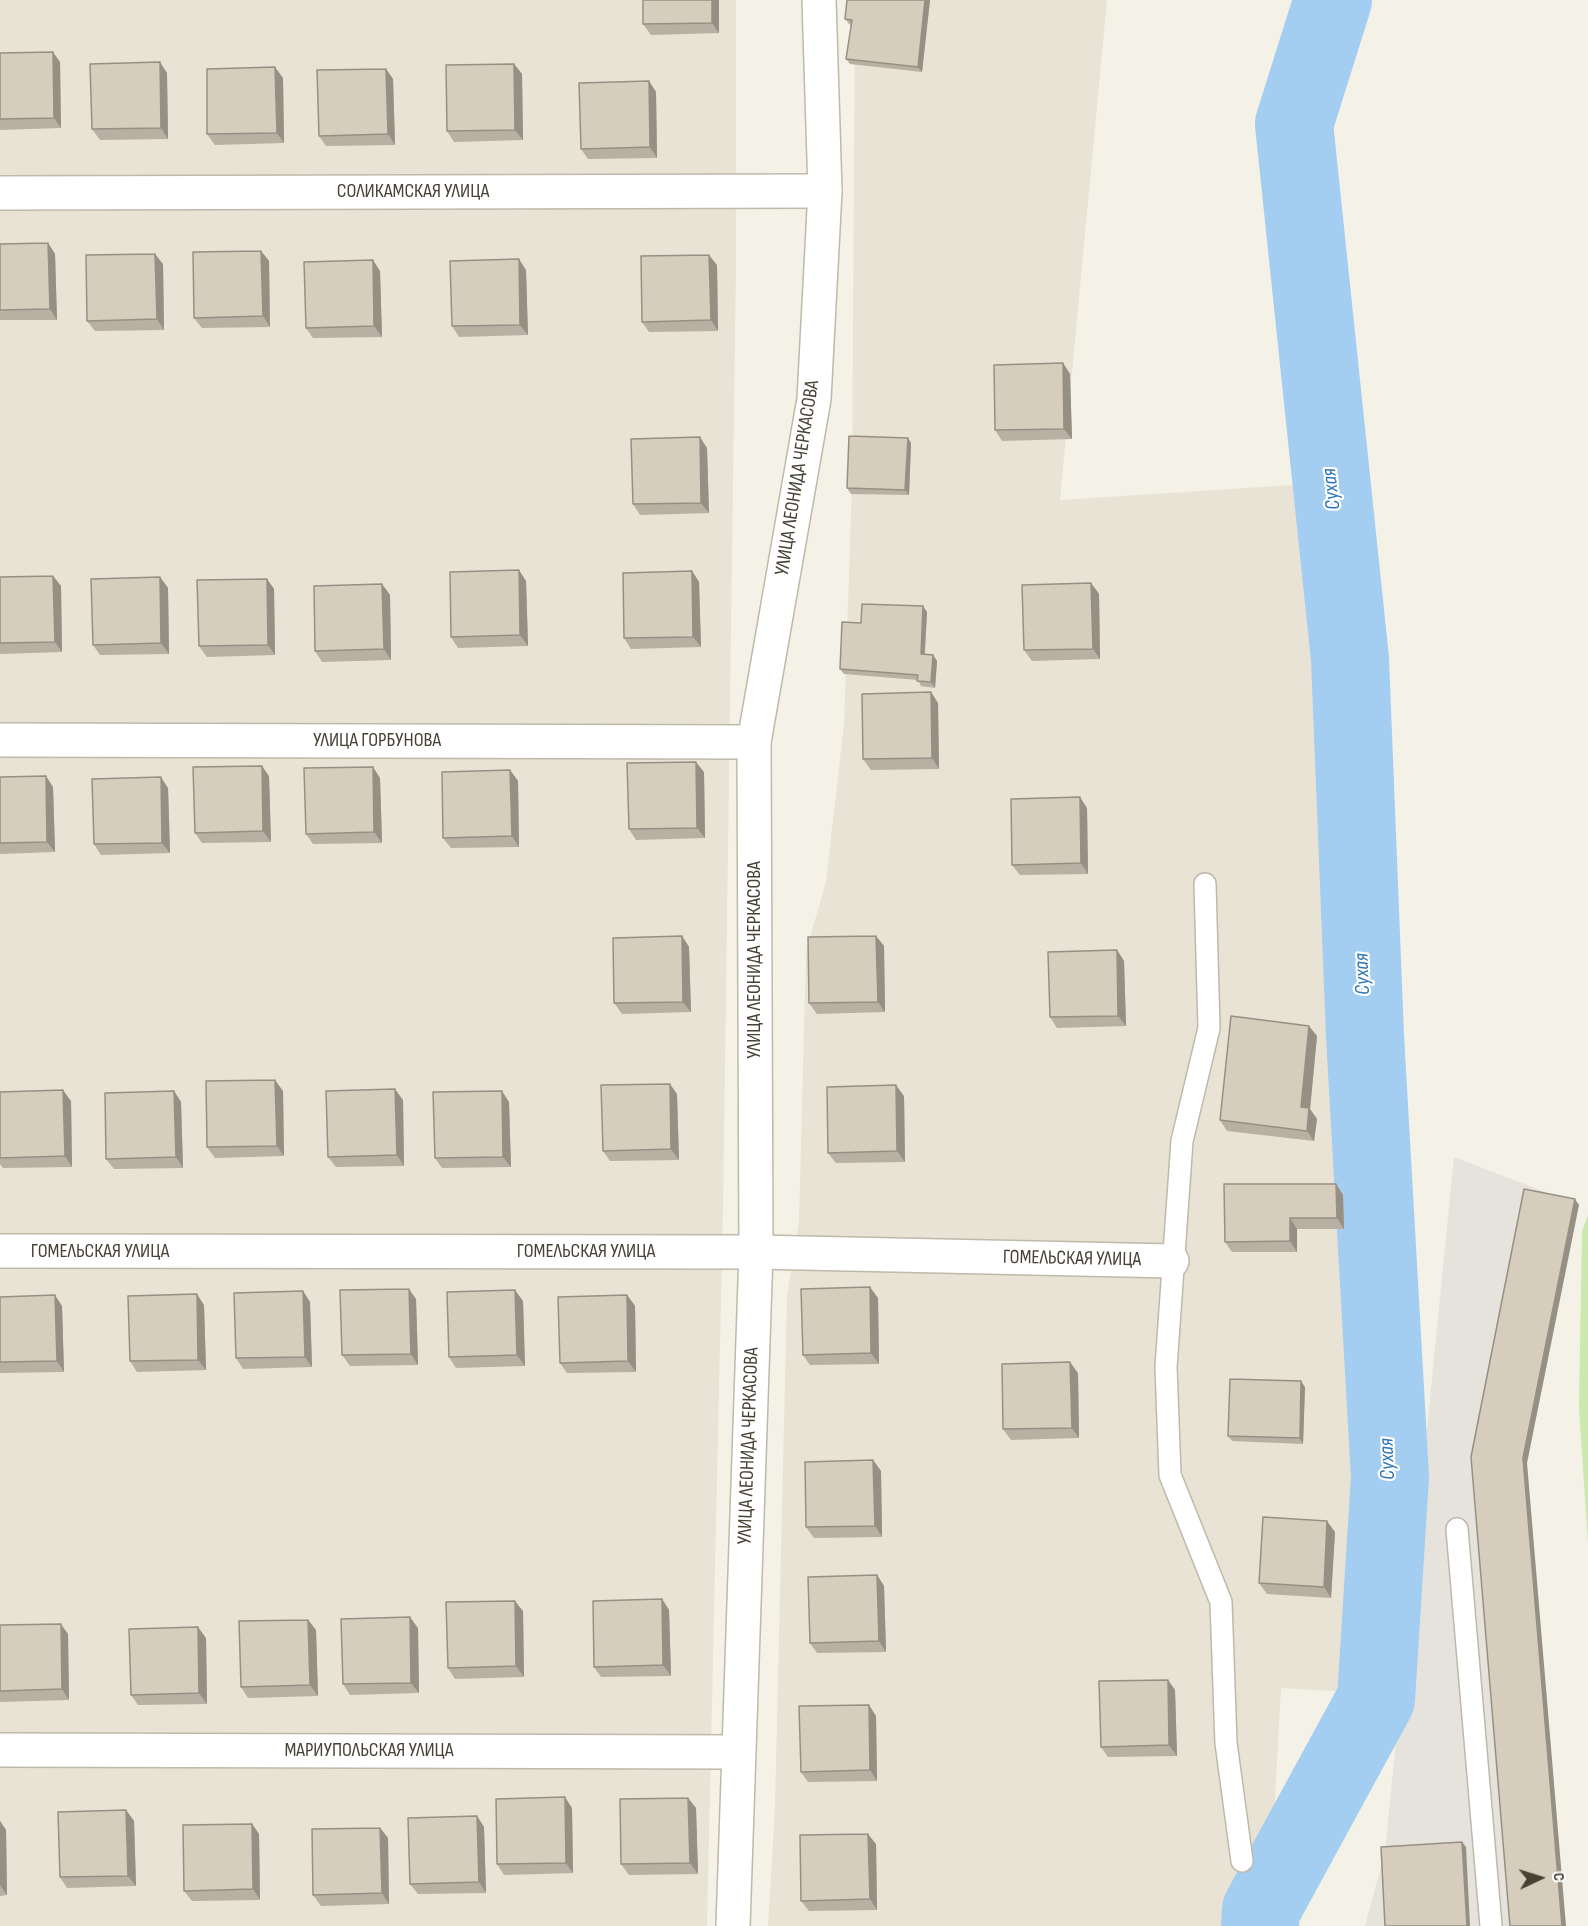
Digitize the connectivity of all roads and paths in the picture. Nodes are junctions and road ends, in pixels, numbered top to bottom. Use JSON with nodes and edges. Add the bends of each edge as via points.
{"nodes":[{"id":1,"x":819,"y":0,"type":"edge"},
{"id":2,"x":825,"y":191,"type":"junction"},
{"id":3,"x":0,"y":193,"type":"edge"},
{"id":4,"x":0,"y":740,"type":"edge"},
{"id":5,"x":754,"y":742,"type":"junction"},
{"id":6,"x":1205,"y":884,"type":"dead end"},
{"id":7,"x":0,"y":1251,"type":"edge"},
{"id":8,"x":756,"y":1252,"type":"junction"},
{"id":9,"x":1172,"y":1261,"type":"junction"},
{"id":10,"x":1457,"y":1529,"type":"dead end"},
{"id":11,"x":0,"y":1749,"type":"edge"},
{"id":12,"x":738,"y":1752,"type":"junction"},
{"id":13,"x":1242,"y":1861,"type":"dead end"},
{"id":14,"x":734,"y":1926,"type":"edge"},
{"id":15,"x":1491,"y":1926,"type":"edge"}],
"edges":[{"from":1,"to":2,"type":"street","name":"УЛИЦА ЛЕОНИДА ЧЕРКАСОВА"},
{"from":2,"to":3,"type":"street","name":"СОЛИКАМСКАЯ УЛИЦА"},
{"from":2,"to":5,"type":"street","name":"УЛИЦА ЛЕОНИДА ЧЕРКАСОВА","via":[[814,399]]},
{"from":4,"to":5,"type":"street","name":"УЛИЦА ГОРБУНОВА"},
{"from":5,"to":8,"type":"street","name":"УЛИЦА ЛЕОНИДА ЧЕРКАСОВА"},
{"from":6,"to":9,"type":"lane","via":[[1209,1028],[1182,1141]]},
{"from":7,"to":8,"type":"street","name":"ГОМЕЛЬСКАЯ УЛИЦА"},
{"from":8,"to":9,"type":"street","name":"ГОМЕЛЬСКАЯ УЛИЦА"},
{"from":8,"to":12,"type":"street","name":"УЛИЦА ЛЕОНИДА ЧЕРКАСОВА"},
{"from":9,"to":13,"type":"lane","via":[[1166,1367],[1170,1475],[1221,1602],[1226,1743]]},
{"from":10,"to":15,"type":"lane"},
{"from":11,"to":12,"type":"street","name":"МАРИУПОЛЬСКАЯ УЛИЦА"},
{"from":12,"to":14,"type":"street","name":"УЛИЦА ЛЕОНИДА ЧЕРКАСОВА"}]}
